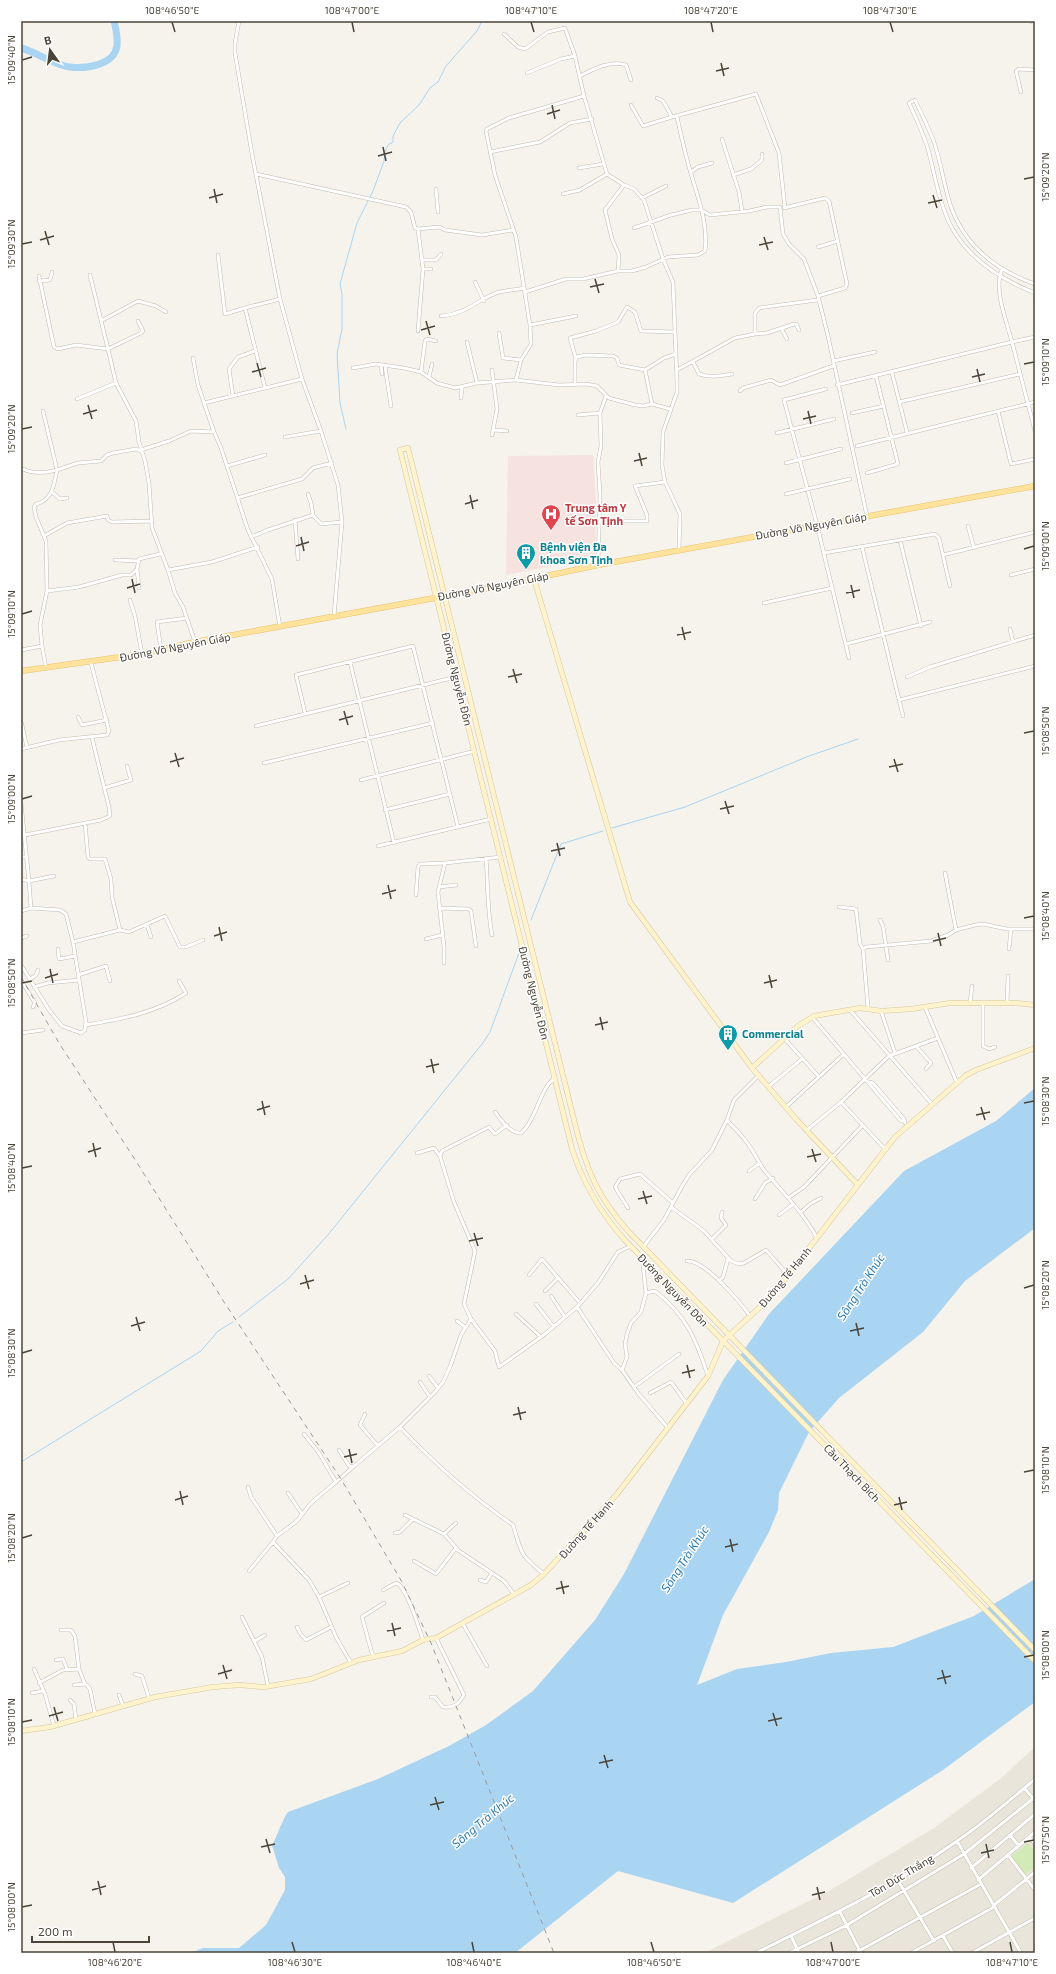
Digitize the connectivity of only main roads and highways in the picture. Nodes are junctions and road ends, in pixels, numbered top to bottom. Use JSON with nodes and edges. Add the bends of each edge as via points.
{"nodes":[{"id":1,"x":1035,"y":486,"type":"edge"},
{"id":2,"x":534,"y":579,"type":"junction"},
{"id":3,"x":444,"y":596,"type":"junction"},
{"id":4,"x":436,"y":597,"type":"junction"},
{"id":5,"x":21,"y":671,"type":"edge"},
{"id":6,"x":464,"y":675,"type":"junction"},
{"id":7,"x":456,"y":677,"type":"junction"},
{"id":8,"x":482,"y":750,"type":"junction"},
{"id":9,"x":475,"y":751,"type":"junction"},
{"id":10,"x":499,"y":817,"type":"junction"},
{"id":11,"x":492,"y":819,"type":"junction"},
{"id":12,"x":509,"y":855,"type":"junction"},
{"id":13,"x":501,"y":857,"type":"junction"},
{"id":14,"x":538,"y":976,"type":"junction"},
{"id":15,"x":530,"y":977,"type":"junction"},
{"id":16,"x":1035,"y":1005,"type":"edge"},
{"id":17,"x":1035,"y":1048,"type":"edge"},
{"id":18,"x":752,"y":1068,"type":"junction"},
{"id":19,"x":858,"y":1185,"type":"junction"},
{"id":20,"x":647,"y":1251,"type":"junction"},
{"id":21,"x":642,"y":1257,"type":"junction"},
{"id":22,"x":729,"y":1336,"type":"junction"},
{"id":23,"x":723,"y":1341,"type":"junction"},
{"id":24,"x":741,"y":1349,"type":"joint"},
{"id":25,"x":736,"y":1354,"type":"joint"},
{"id":26,"x":1035,"y":1650,"type":"edge"},
{"id":27,"x":1035,"y":1661,"type":"edge"},
{"id":28,"x":21,"y":1731,"type":"edge"}],
"edges":[{"from":1,"to":2,"type":"main road","name":"Đường Võ Nguyên Giáp","via":[[598,565]]},
{"from":2,"to":3,"type":"main road","name":"Đường Võ Nguyên Giáp"},
{"from":2,"to":18,"type":"main road","via":[[630,902]]},
{"from":3,"to":4,"type":"main road","name":"Đường Võ Nguyên Giáp"},
{"from":3,"to":4,"type":"main road","name":"Đường Nguyễn Đôn","via":[[408,448],[400,450]]},
{"from":3,"to":6,"type":"main road","name":"Đường Nguyễn Đôn"},
{"from":4,"to":5,"type":"main road","name":"Đường Võ Nguyên Giáp","via":[[142,654]]},
{"from":4,"to":7,"type":"main road","name":"Đường Nguyễn Đôn"},
{"from":6,"to":7,"type":"main road"},
{"from":6,"to":8,"type":"main road","name":"Đường Nguyễn Đôn"},
{"from":7,"to":9,"type":"main road","name":"Đường Nguyễn Đôn"},
{"from":8,"to":9,"type":"main road"},
{"from":8,"to":10,"type":"main road","name":"Đường Nguyễn Đôn"},
{"from":9,"to":11,"type":"main road","name":"Đường Nguyễn Đôn"},
{"from":10,"to":11,"type":"main road"},
{"from":10,"to":12,"type":"main road","name":"Đường Nguyễn Đôn"},
{"from":11,"to":13,"type":"main road","name":"Đường Nguyễn Đôn"},
{"from":12,"to":13,"type":"main road"},
{"from":12,"to":14,"type":"main road","name":"Đường Nguyễn Đôn"},
{"from":13,"to":15,"type":"main road","name":"Đường Nguyễn Đôn"},
{"from":14,"to":15,"type":"main road"},
{"from":14,"to":20,"type":"main road","name":"Đường Nguyễn Đôn","via":[[588,1170],[608,1206]]},
{"from":15,"to":21,"type":"main road","name":"Đường Nguyễn Đôn","via":[[572,1149],[585,1183],[604,1215]]},
{"from":16,"to":18,"type":"main road","via":[[950,1003],[881,1011],[868,1008],[812,1017],[798,1026]]},
{"from":17,"to":19,"type":"main road","name":"Đường Tế Hanh","via":[[976,1070],[957,1083],[906,1123]]},
{"from":18,"to":19,"type":"main road"},
{"from":19,"to":22,"type":"main road","name":"Đường Tế Hanh","via":[[763,1306]]},
{"from":20,"to":21,"type":"main road"},
{"from":20,"to":22,"type":"main road","name":"Đường Nguyễn Đôn"},
{"from":21,"to":23,"type":"main road","name":"Đường Nguyễn Đôn"},
{"from":22,"to":23,"type":"main road","name":"Đường Tế Hanh"},
{"from":22,"to":24,"type":"main road","name":"Đường Nguyễn Đôn"},
{"from":23,"to":25,"type":"main road","name":"Đường Nguyễn Đôn"},
{"from":23,"to":28,"type":"main road","name":"Đường Tế Hanh","via":[[708,1376],[618,1494],[531,1585],[463,1624],[402,1651],[351,1663],[312,1679],[268,1686],[213,1687],[149,1698],[54,1726]]},
{"from":24,"to":26,"type":"main road","name":"Cầu Thạch Bích"},
{"from":25,"to":27,"type":"main road","name":"Cầu Thạch Bích"}]}
